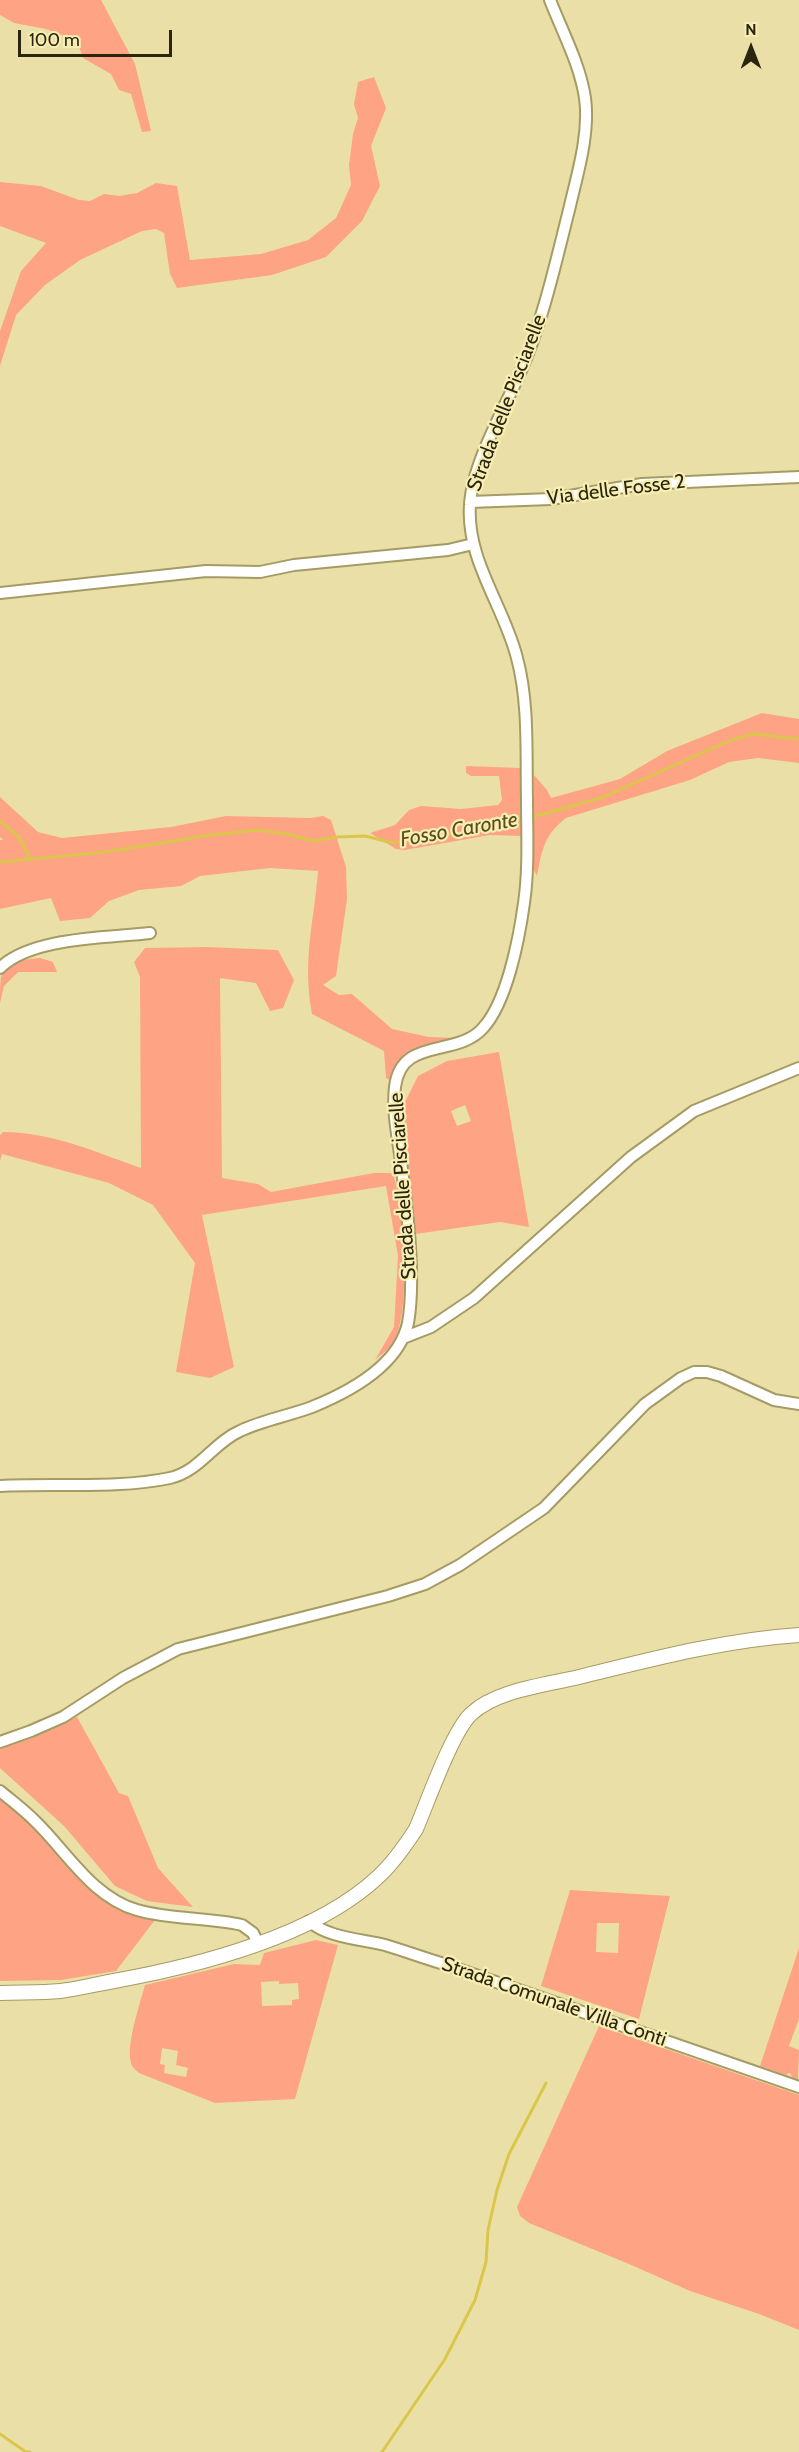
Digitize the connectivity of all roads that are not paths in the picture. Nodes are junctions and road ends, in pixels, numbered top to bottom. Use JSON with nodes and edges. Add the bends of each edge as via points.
{"nodes":[{"id":1,"x":550,"y":0,"type":"edge"},
{"id":2,"x":799,"y":477,"type":"edge"},
{"id":3,"x":470,"y":502,"type":"junction"},
{"id":4,"x":474,"y":544,"type":"junction"},
{"id":5,"x":0,"y":593,"type":"edge"},
{"id":6,"x":150,"y":933,"type":"dead end"},
{"id":7,"x":0,"y":968,"type":"edge"},
{"id":8,"x":799,"y":1068,"type":"edge"},
{"id":9,"x":403,"y":1338,"type":"junction"},
{"id":10,"x":799,"y":1404,"type":"edge"},
{"id":11,"x":0,"y":1486,"type":"edge"},
{"id":12,"x":799,"y":1635,"type":"edge"},
{"id":13,"x":0,"y":1742,"type":"edge"},
{"id":14,"x":0,"y":1791,"type":"edge"},
{"id":15,"x":309,"y":1921,"type":"junction"},
{"id":16,"x":258,"y":1943,"type":"junction"},
{"id":17,"x":0,"y":1993,"type":"edge"},
{"id":18,"x":799,"y":2087,"type":"edge"}],
"edges":[{"from":1,"to":3,"type":"street","name":"Strada delle Pisciarelle","via":[[584,90],[586,117],[581,155],[542,317],[480,463]]},
{"from":2,"to":3,"type":"street","name":"Via delle Fosse 2","via":[[642,484],[551,499]]},
{"from":3,"to":4,"type":"street","name":"Strada delle Pisciarelle"},
{"from":4,"to":5,"type":"street","via":[[260,572],[206,571]]},
{"from":4,"to":9,"type":"street","name":"Strada delle Pisciarelle","via":[[519,662],[526,787],[524,902],[502,992],[490,1018],[469,1040],[420,1053],[409,1059],[398,1074],[395,1110],[407,1211],[410,1281],[408,1322]]},
{"from":6,"to":7,"type":"street","via":[[72,941],[30,950]]},
{"from":8,"to":9,"type":"street","via":[[694,1111],[631,1157],[474,1298],[431,1327]]},
{"from":9,"to":11,"type":"street","name":"Strada delle Pisciarelle","via":[[377,1370],[346,1389],[313,1407],[239,1431],[207,1458],[174,1477],[120,1484]]},
{"from":10,"to":13,"type":"street","via":[[774,1400],[721,1376],[694,1372],[645,1404],[544,1508],[425,1584],[178,1649],[123,1678],[63,1717]]},
{"from":12,"to":15,"type":"main road","via":[[753,1638],[693,1650],[484,1704],[462,1725],[416,1829],[394,1861],[360,1891]]},
{"from":14,"to":16,"type":"street","via":[[35,1821],[97,1888],[119,1903],[163,1915],[242,1925]]},
{"from":15,"to":16,"type":"main road"},
{"from":15,"to":18,"type":"street","name":"Strada Comunale Villa Conti","via":[[330,1932],[444,1964]]},
{"from":16,"to":17,"type":"main road","via":[[201,1963],[138,1977],[59,1991]]}]}
